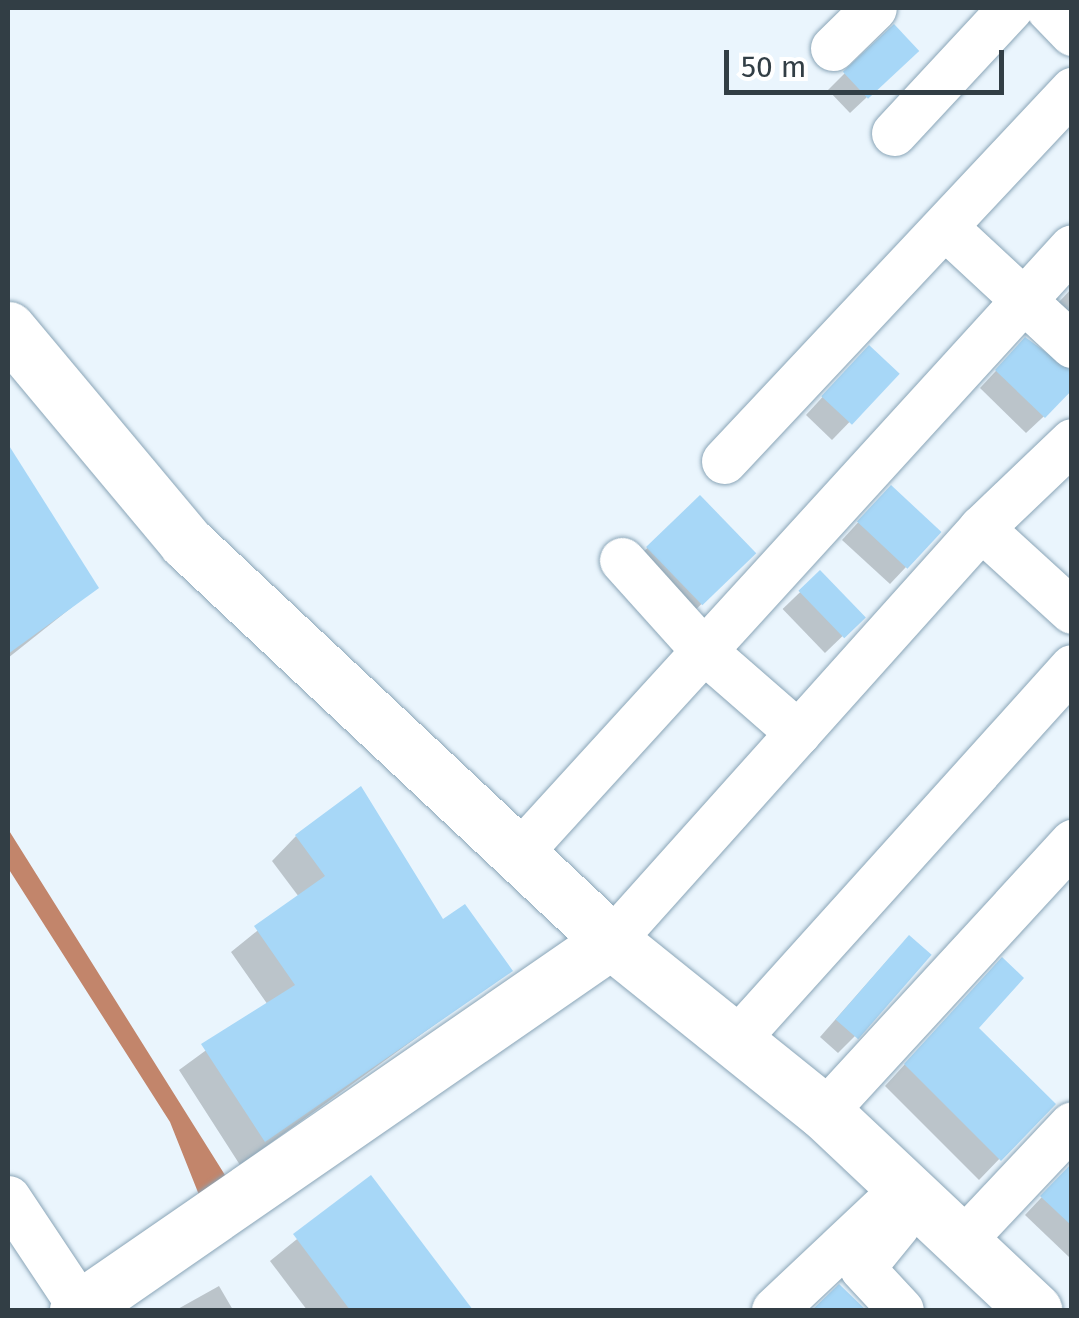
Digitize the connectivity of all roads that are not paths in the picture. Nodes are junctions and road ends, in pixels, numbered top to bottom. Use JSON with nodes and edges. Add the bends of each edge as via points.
{"nodes":[{"id":1,"x":874,"y":8,"type":"edge"},
{"id":2,"x":1010,"y":8,"type":"edge"},
{"id":3,"x":1048,"y":8,"type":"edge"},
{"id":4,"x":1072,"y":34,"type":"edge"},
{"id":5,"x":833,"y":48,"type":"dead end"},
{"id":6,"x":1072,"y":90,"type":"edge"},
{"id":7,"x":894,"y":133,"type":"dead end"},
{"id":8,"x":946,"y":228,"type":"junction"},
{"id":9,"x":1072,"y":247,"type":"edge"},
{"id":10,"x":1020,"y":299,"type":"junction"},
{"id":11,"x":8,"y":329,"type":"edge"},
{"id":12,"x":1072,"y":346,"type":"edge"},
{"id":13,"x":1071,"y":443,"type":"edge"},
{"id":14,"x":724,"y":460,"type":"dead end"},
{"id":15,"x":981,"y":528,"type":"junction"},
{"id":16,"x":622,"y":560,"type":"dead end"},
{"id":17,"x":1072,"y":611,"type":"edge"},
{"id":18,"x":703,"y":650,"type":"junction"},
{"id":19,"x":1072,"y":667,"type":"edge"},
{"id":20,"x":798,"y":733,"type":"junction"},
{"id":21,"x":1072,"y":842,"type":"edge"},
{"id":22,"x":519,"y":853,"type":"junction"},
{"id":23,"x":611,"y":941,"type":"junction"},
{"id":24,"x":734,"y":1042,"type":"junction"},
{"id":25,"x":824,"y":1112,"type":"junction"},
{"id":26,"x":1072,"y":1124,"type":"edge"},
{"id":27,"x":8,"y":1198,"type":"edge"},
{"id":28,"x":908,"y":1199,"type":"junction"},
{"id":29,"x":960,"y":1243,"type":"junction"},
{"id":30,"x":79,"y":1309,"type":"edge"},
{"id":31,"x":774,"y":1310,"type":"edge"},
{"id":32,"x":901,"y":1310,"type":"edge"},
{"id":33,"x":1034,"y":1310,"type":"edge"}],
"edges":[{"from":1,"to":5,"type":"street"},
{"from":2,"to":7,"type":"street"},
{"from":3,"to":4,"type":"street"},
{"from":6,"to":8,"type":"street"},
{"from":8,"to":10,"type":"street"},
{"from":8,"to":14,"type":"street"},
{"from":9,"to":10,"type":"street"},
{"from":10,"to":12,"type":"street"},
{"from":10,"to":18,"type":"street"},
{"from":11,"to":22,"type":"main road","via":[[186,542]]},
{"from":13,"to":15,"type":"street"},
{"from":15,"to":17,"type":"street"},
{"from":15,"to":20,"type":"street"},
{"from":16,"to":18,"type":"street"},
{"from":18,"to":20,"type":"street"},
{"from":18,"to":22,"type":"street"},
{"from":19,"to":24,"type":"street"},
{"from":20,"to":23,"type":"street"},
{"from":21,"to":25,"type":"street"},
{"from":22,"to":23,"type":"main road"},
{"from":23,"to":24,"type":"main road"},
{"from":23,"to":30,"type":"main road"},
{"from":24,"to":25,"type":"main road"},
{"from":25,"to":28,"type":"main road"},
{"from":26,"to":29,"type":"street"},
{"from":27,"to":30,"type":"street"},
{"from":28,"to":29,"type":"main road"},
{"from":28,"to":31,"type":"street"},
{"from":28,"to":32,"type":"street","via":[[862,1268]]},
{"from":29,"to":33,"type":"main road"}]}
